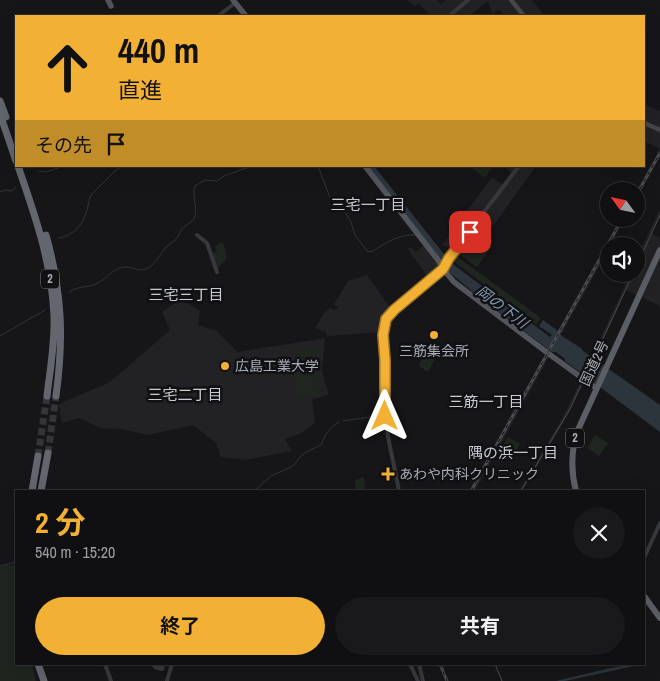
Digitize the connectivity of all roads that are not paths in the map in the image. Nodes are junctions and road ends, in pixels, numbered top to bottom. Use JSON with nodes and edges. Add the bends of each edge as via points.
{"nodes":[{"id":1,"x":468,"y":0,"type":"edge"},
{"id":2,"x":511,"y":0,"type":"edge"},
{"id":3,"x":234,"y":2,"type":"edge"},
{"id":4,"x":219,"y":15,"type":"edge"},
{"id":5,"x":245,"y":15,"type":"edge"},
{"id":6,"x":450,"y":15,"type":"edge"},
{"id":7,"x":523,"y":15,"type":"edge"},
{"id":8,"x":0,"y":101,"type":"edge"},
{"id":9,"x":0,"y":114,"type":"edge"},
{"id":10,"x":645,"y":122,"type":"edge"},
{"id":11,"x":660,"y":130,"type":"edge"},
{"id":12,"x":15,"y":145,"type":"edge"},
{"id":13,"x":15,"y":158,"type":"edge"},
{"id":14,"x":18,"y":167,"type":"edge"},
{"id":15,"x":22,"y":167,"type":"edge"},
{"id":16,"x":366,"y":167,"type":"edge"},
{"id":17,"x":518,"y":167,"type":"edge"},
{"id":18,"x":197,"y":235,"type":"dead end"},
{"id":19,"x":660,"y":250,"type":"edge"},
{"id":20,"x":444,"y":269,"type":"junction"},
{"id":21,"x":217,"y":272,"type":"dead end"},
{"id":22,"x":597,"y":387,"type":"junction"},
{"id":23,"x":47,"y":396,"type":"tunnel mouth"},
{"id":24,"x":56,"y":396,"type":"tunnel mouth"},
{"id":25,"x":48,"y":453,"type":"tunnel mouth"},
{"id":26,"x":38,"y":456,"type":"tunnel mouth"},
{"id":27,"x":32,"y":490,"type":"edge"},
{"id":28,"x":42,"y":490,"type":"edge"},
{"id":29,"x":399,"y":490,"type":"edge"},
{"id":30,"x":576,"y":490,"type":"edge"},
{"id":31,"x":660,"y":523,"type":"edge"},
{"id":32,"x":658,"y":530,"type":"edge"},
{"id":33,"x":645,"y":556,"type":"edge"},
{"id":34,"x":645,"y":597,"type":"edge"},
{"id":35,"x":660,"y":618,"type":"edge"},
{"id":36,"x":38,"y":665,"type":"edge"},
{"id":37,"x":43,"y":665,"type":"edge"},
{"id":38,"x":105,"y":665,"type":"edge"},
{"id":39,"x":154,"y":665,"type":"edge"},
{"id":40,"x":163,"y":665,"type":"edge"},
{"id":41,"x":172,"y":665,"type":"edge"},
{"id":42,"x":412,"y":665,"type":"edge"},
{"id":43,"x":419,"y":665,"type":"edge"},
{"id":44,"x":44,"y":680,"type":"edge"},
{"id":45,"x":111,"y":681,"type":"edge"},
{"id":46,"x":167,"y":681,"type":"edge"},
{"id":47,"x":418,"y":681,"type":"edge"},
{"id":48,"x":423,"y":681,"type":"edge"}],
"edges":[{"from":1,"to":6,"type":"street"},
{"from":2,"to":7,"type":"main road"},
{"from":3,"to":4,"type":"street"},
{"from":3,"to":5,"type":"main road"},
{"from":8,"to":12,"type":"highway"},
{"from":9,"to":13,"type":"highway"},
{"from":10,"to":11,"type":"main road"},
{"from":14,"to":23,"type":"highway","number":"2","via":[[49,270],[54,333]]},
{"from":15,"to":24,"type":"highway","number":"2","via":[[51,253],[59,294],[61,336]]},
{"from":16,"to":20,"type":"main road"},
{"from":17,"to":20,"type":"street"},
{"from":18,"to":21,"type":"street","via":[[207,243]]},
{"from":19,"to":22,"type":"highway","name":"国道2号","number":"2"},
{"from":20,"to":22,"type":"main road","via":[[461,287]]},
{"from":20,"to":29,"type":"street","via":[[392,311],[385,323],[385,414]]},
{"from":22,"to":30,"type":"highway","name":"国道2号","number":"2","via":[[574,445],[572,470]]},
{"from":25,"to":28,"type":"highway"},
{"from":26,"to":27,"type":"highway"},
{"from":31,"to":32,"type":"street"},
{"from":32,"to":33,"type":"street"},
{"from":34,"to":35,"type":"highway"},
{"from":36,"to":44,"type":"highway"},
{"from":37,"to":44,"type":"highway"},
{"from":38,"to":45,"type":"street"},
{"from":39,"to":40,"type":"street","via":[[162,669]]},
{"from":41,"to":46,"type":"street"},
{"from":42,"to":47,"type":"street"},
{"from":43,"to":48,"type":"street"}]}
